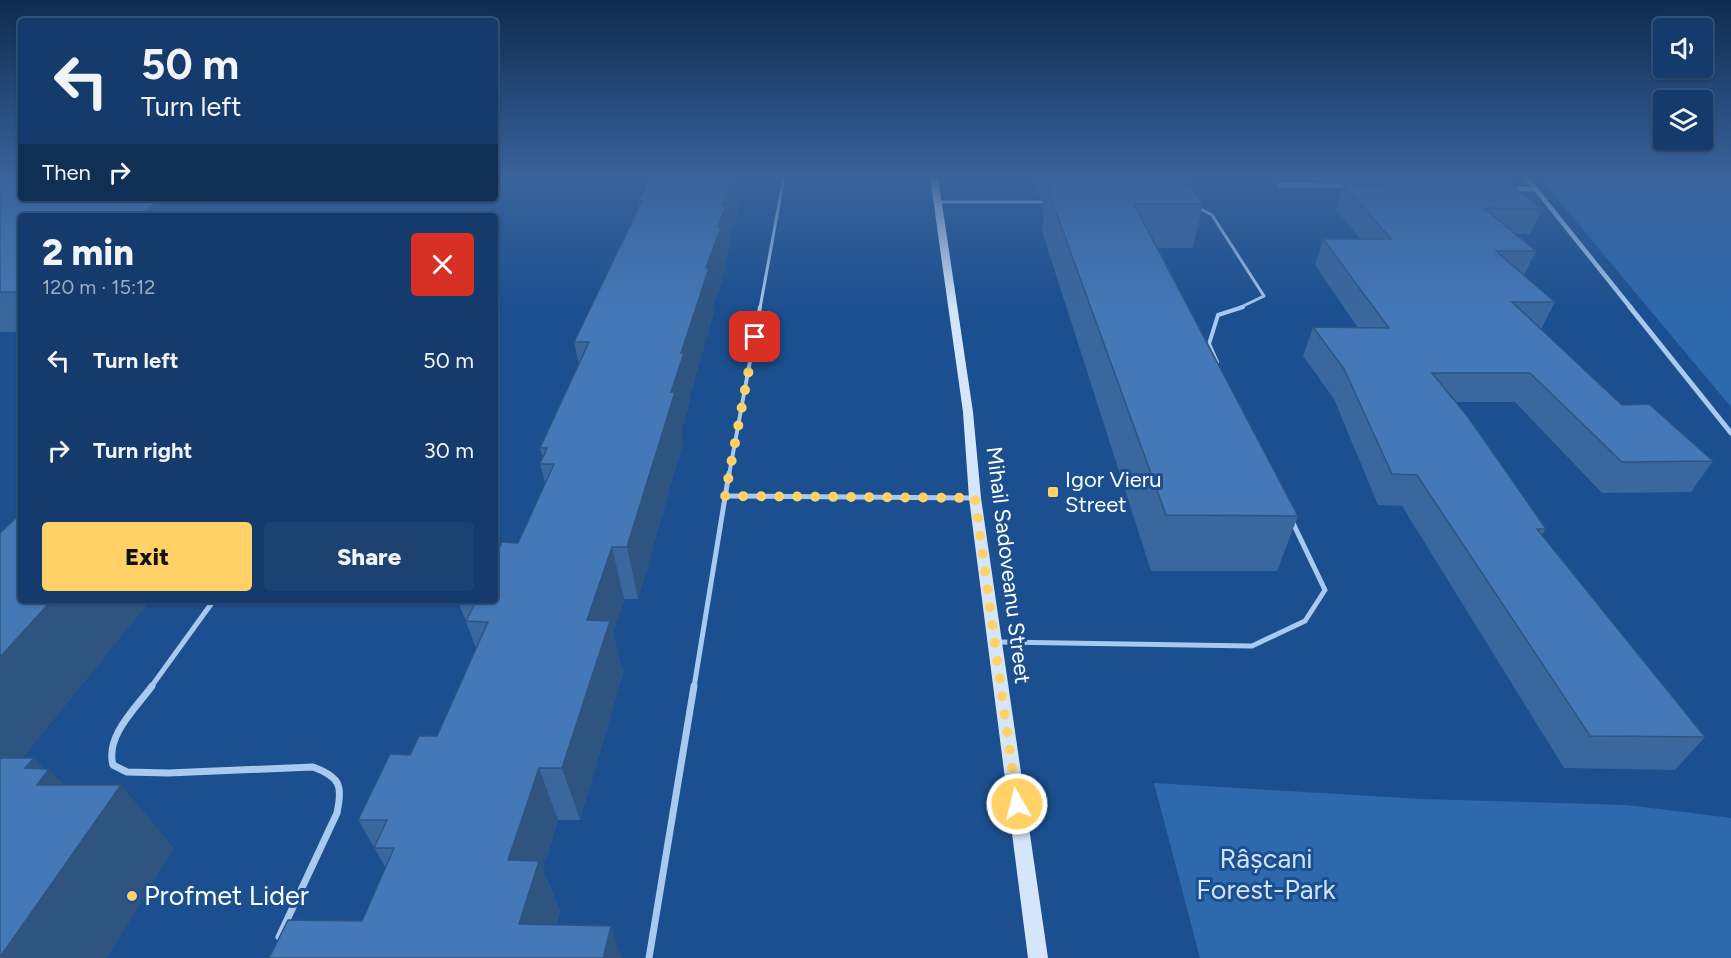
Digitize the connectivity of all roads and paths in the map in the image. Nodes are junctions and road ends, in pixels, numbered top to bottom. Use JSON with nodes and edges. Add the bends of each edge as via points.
{"nodes":[{"id":1,"x":776,"y":222,"type":"edge"},
{"id":2,"x":940,"y":222,"type":"edge"},
{"id":3,"x":1216,"y":222,"type":"edge"},
{"id":4,"x":1563,"y":222,"type":"edge"},
{"id":5,"x":1219,"y":366,"type":"edge"},
{"id":6,"x":1731,"y":433,"type":"edge"},
{"id":7,"x":725,"y":496,"type":"junction"},
{"id":8,"x":975,"y":498,"type":"junction"},
{"id":9,"x":1290,"y":515,"type":"edge"},
{"id":10,"x":212,"y":603,"type":"edge"},
{"id":11,"x":995,"y":642,"type":"junction"},
{"id":12,"x":274,"y":948,"type":"edge"},
{"id":13,"x":649,"y":958,"type":"edge"},
{"id":14,"x":1038,"y":958,"type":"edge"}],
"edges":[{"from":1,"to":7,"type":"lane"},
{"from":2,"to":8,"type":"main road","name":"Mihail Sadoveanu Street","via":[[968,412]]},
{"from":3,"to":5,"type":"lane","via":[[1264,296],[1218,315],[1209,344]]},
{"from":4,"to":6,"type":"street"},
{"from":7,"to":8,"type":"lane"},
{"from":7,"to":13,"type":"lane"},
{"from":8,"to":11,"type":"main road","name":"Mihail Sadoveanu Street"},
{"from":9,"to":11,"type":"lane","via":[[1325,590],[1305,621],[1252,646]]},
{"from":10,"to":12,"type":"lane","via":[[117,734],[110,754],[113,765],[127,772],[313,767],[331,774],[342,795],[337,813]]},
{"from":11,"to":14,"type":"main road","name":"Mihail Sadoveanu Street"}]}
